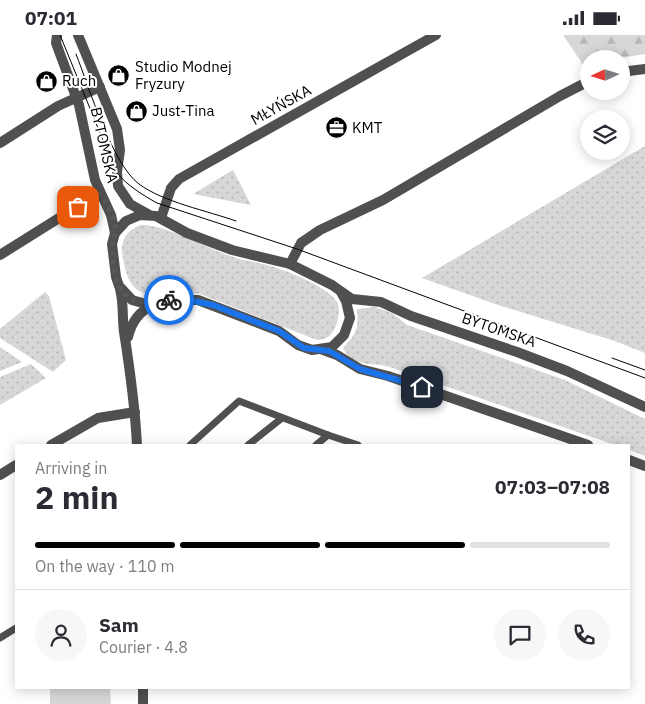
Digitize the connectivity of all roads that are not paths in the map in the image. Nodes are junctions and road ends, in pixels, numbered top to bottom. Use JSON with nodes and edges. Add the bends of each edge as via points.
{"nodes":[{"id":1,"x":57,"y":35,"type":"edge"},
{"id":2,"x":78,"y":35,"type":"edge"},
{"id":3,"x":436,"y":35,"type":"edge"},
{"id":4,"x":645,"y":69,"type":"edge"},
{"id":5,"x":630,"y":71,"type":"edge"},
{"id":6,"x":630,"y":71,"type":"edge"},
{"id":7,"x":645,"y":73,"type":"edge"},
{"id":8,"x":580,"y":85,"type":"edge"},
{"id":9,"x":100,"y":87,"type":"junction"},
{"id":10,"x":76,"y":97,"type":"junction"},
{"id":11,"x":0,"y":143,"type":"edge"},
{"id":12,"x":100,"y":193,"type":"junction"},
{"id":13,"x":149,"y":215,"type":"junction"},
{"id":14,"x":161,"y":218,"type":"junction"},
{"id":15,"x":115,"y":233,"type":"junction"},
{"id":16,"x":0,"y":255,"type":"edge"},
{"id":17,"x":290,"y":264,"type":"junction"},
{"id":18,"x":119,"y":286,"type":"junction"},
{"id":19,"x":342,"y":292,"type":"junction"},
{"id":20,"x":155,"y":303,"type":"junction"},
{"id":21,"x":126,"y":343,"type":"junction"},
{"id":22,"x":322,"y":350,"type":"junction"},
{"id":23,"x":645,"y":407,"type":"edge"},
{"id":24,"x":135,"y":412,"type":"junction"},
{"id":25,"x":282,"y":418,"type":"junction"},
{"id":26,"x":328,"y":435,"type":"junction"},
{"id":27,"x":52,"y":444,"type":"edge"},
{"id":28,"x":137,"y":444,"type":"edge"},
{"id":29,"x":191,"y":444,"type":"edge"},
{"id":30,"x":249,"y":444,"type":"edge"},
{"id":31,"x":317,"y":444,"type":"edge"},
{"id":32,"x":355,"y":444,"type":"edge"},
{"id":33,"x":585,"y":444,"type":"edge"},
{"id":34,"x":630,"y":460,"type":"edge"},
{"id":35,"x":15,"y":466,"type":"edge"},
{"id":36,"x":645,"y":466,"type":"edge"},
{"id":37,"x":0,"y":475,"type":"edge"},
{"id":38,"x":15,"y":629,"type":"edge"},
{"id":39,"x":0,"y":637,"type":"edge"},
{"id":40,"x":143,"y":689,"type":"edge"},
{"id":41,"x":143,"y":704,"type":"edge"}],
"edges":[{"from":1,"to":10,"type":"street","name":"BYTOMSKA","via":[[56,43]]},
{"from":2,"to":9,"type":"street","name":"BYTOMSKA"},
{"from":3,"to":14,"type":"street","name":"MŁYŃSKA","via":[[179,179],[171,188]]},
{"from":4,"to":5,"type":"street"},
{"from":6,"to":7,"type":"lane"},
{"from":8,"to":17,"type":"street","via":[[383,200],[320,230],[301,243]]},
{"from":9,"to":10,"type":"street"},
{"from":9,"to":13,"type":"street","name":"BYTOMSKA","via":[[119,140],[118,186],[130,204]]},
{"from":10,"to":11,"type":"street"},
{"from":10,"to":12,"type":"street","name":"BYTOMSKA"},
{"from":12,"to":15,"type":"street","name":"BYTOMSKA","via":[[111,215]]},
{"from":12,"to":16,"type":"street"},
{"from":13,"to":14,"type":"street","name":"BYTOMSKA"},
{"from":13,"to":15,"type":"street","via":[[126,221]]},
{"from":14,"to":17,"type":"street","name":"BYTOMSKA","via":[[187,233],[232,250]]},
{"from":15,"to":18,"type":"street","via":[[112,251]]},
{"from":17,"to":19,"type":"street","name":"BYTOMSKA"},
{"from":18,"to":20,"type":"street","via":[[138,303]]},
{"from":18,"to":21,"type":"street","via":[[124,305]]},
{"from":19,"to":22,"type":"street","via":[[349,309],[348,327],[338,343]]},
{"from":19,"to":23,"type":"street","name":"BYTOMSKA","via":[[352,299],[382,302],[411,316],[525,355]]},
{"from":20,"to":21,"type":"street","via":[[137,316],[130,326]]},
{"from":20,"to":22,"type":"street","via":[[198,300],[279,331],[304,348]]},
{"from":21,"to":24,"type":"street"},
{"from":22,"to":33,"type":"street","via":[[360,369]]},
{"from":24,"to":27,"type":"street","via":[[98,418]]},
{"from":24,"to":28,"type":"street"},
{"from":25,"to":26,"type":"lane"},
{"from":25,"to":29,"type":"lane","via":[[239,401]]},
{"from":25,"to":30,"type":"lane"},
{"from":26,"to":31,"type":"lane"},
{"from":26,"to":32,"type":"lane"},
{"from":34,"to":36,"type":"street"},
{"from":35,"to":37,"type":"street"},
{"from":38,"to":39,"type":"lane"},
{"from":40,"to":41,"type":"street"}]}
